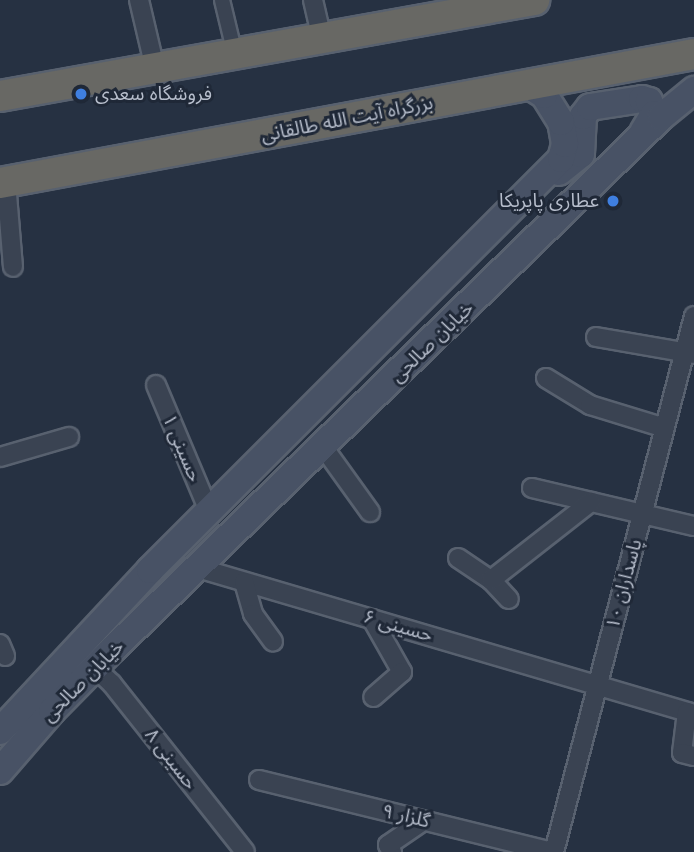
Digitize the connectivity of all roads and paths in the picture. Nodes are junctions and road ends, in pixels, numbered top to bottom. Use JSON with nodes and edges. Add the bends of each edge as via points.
{"nodes":[{"id":1,"x":139,"y":0,"type":"edge"},
{"id":2,"x":222,"y":0,"type":"edge"},
{"id":3,"x":313,"y":0,"type":"edge"},
{"id":4,"x":534,"y":0,"type":"edge"},
{"id":5,"x":463,"y":6,"type":"edge"},
{"id":6,"x":322,"y":38,"type":"junction"},
{"id":7,"x":234,"y":54,"type":"junction"},
{"id":8,"x":694,"y":54,"type":"edge"},
{"id":9,"x":155,"y":68,"type":"junction"},
{"id":10,"x":528,"y":85,"type":"junction"},
{"id":11,"x":694,"y":90,"type":"edge"},
{"id":12,"x":0,"y":96,"type":"edge"},
{"id":13,"x":640,"y":137,"type":"junction"},
{"id":14,"x":3,"y":183,"type":"edge"},
{"id":15,"x":528,"y":192,"type":"junction"},
{"id":16,"x":13,"y":267,"type":"dead end"},
{"id":17,"x":694,"y":316,"type":"edge"},
{"id":18,"x":596,"y":337,"type":"dead end"},
{"id":19,"x":690,"y":353,"type":"edge"},
{"id":20,"x":546,"y":378,"type":"dead end"},
{"id":21,"x":156,"y":385,"type":"dead end"},
{"id":22,"x":665,"y":428,"type":"junction"},
{"id":23,"x":69,"y":437,"type":"dead end"},
{"id":24,"x":324,"y":448,"type":"junction"},
{"id":25,"x":0,"y":457,"type":"edge"},
{"id":26,"x":532,"y":488,"type":"dead end"},
{"id":27,"x":591,"y":502,"type":"junction"},
{"id":28,"x":209,"y":511,"type":"junction"},
{"id":29,"x":370,"y":512,"type":"dead end"},
{"id":30,"x":643,"y":513,"type":"junction"},
{"id":31,"x":694,"y":526,"type":"edge"},
{"id":32,"x":458,"y":558,"type":"dead end"},
{"id":33,"x":198,"y":568,"type":"junction"},
{"id":34,"x":150,"y":570,"type":"joint"},
{"id":35,"x":491,"y":580,"type":"junction"},
{"id":36,"x":244,"y":582,"type":"junction"},
{"id":37,"x":171,"y":595,"type":"joint"},
{"id":38,"x":509,"y":599,"type":"dead end"},
{"id":39,"x":372,"y":619,"type":"junction"},
{"id":40,"x":272,"y":642,"type":"dead end"},
{"id":41,"x":95,"y":668,"type":"junction"},
{"id":42,"x":598,"y":684,"type":"junction"},
{"id":43,"x":373,"y":696,"type":"dead end"},
{"id":44,"x":691,"y":713,"type":"edge"},
{"id":45,"x":0,"y":731,"type":"edge"},
{"id":46,"x":694,"y":756,"type":"edge"},
{"id":47,"x":0,"y":771,"type":"edge"},
{"id":48,"x":259,"y":780,"type":"dead end"},
{"id":49,"x":424,"y":821,"type":"junction"},
{"id":50,"x":245,"y":852,"type":"edge"},
{"id":51,"x":392,"y":852,"type":"edge"},
{"id":52,"x":553,"y":852,"type":"edge"}],
"edges":[{"from":1,"to":9,"type":"street"},
{"from":2,"to":7,"type":"street"},
{"from":3,"to":6,"type":"street"},
{"from":4,"to":5,"type":"highway"},
{"from":5,"to":6,"type":"highway"},
{"from":6,"to":7,"type":"highway"},
{"from":7,"to":9,"type":"highway"},
{"from":8,"to":10,"type":"highway","name":"بزرگراه آیت الله طالقانی"},
{"from":9,"to":12,"type":"highway"},
{"from":10,"to":14,"type":"highway","name":"بزرگراه آیت الله طالقانی"},
{"from":10,"to":15,"type":"main road","name":"خیابان صالحی","via":[[544,95],[557,112],[565,144],[561,159]]},
{"from":11,"to":13,"type":"main road","name":"خیابان صالحی"},
{"from":13,"to":15,"type":"main road","via":[[654,114],[649,101],[590,107],[583,116],[581,154]]},
{"from":13,"to":24,"type":"main road","name":"خیابان صالحی"},
{"from":14,"to":16,"type":"street"},
{"from":15,"to":28,"type":"main road","name":"خیابان صالحی"},
{"from":17,"to":19,"type":"street","name":"پاسداران ١٠"},
{"from":18,"to":19,"type":"street"},
{"from":19,"to":22,"type":"street","name":"پاسداران ١٠"},
{"from":20,"to":22,"type":"street","via":[[590,405]]},
{"from":21,"to":28,"type":"street","name":"حسینی ۱"},
{"from":22,"to":30,"type":"street","name":"پاسداران ١٠"},
{"from":23,"to":25,"type":"street"},
{"from":24,"to":29,"type":"street"},
{"from":24,"to":33,"type":"main road","name":"خیابان صالحی"},
{"from":26,"to":27,"type":"street"},
{"from":27,"to":30,"type":"street"},
{"from":27,"to":35,"type":"street"},
{"from":28,"to":34,"type":"main road","name":"خیابان صالحی"},
{"from":30,"to":31,"type":"street"},
{"from":30,"to":42,"type":"street","name":"پاسداران ١٠"},
{"from":32,"to":35,"type":"street"},
{"from":33,"to":36,"type":"street","name":"حسینی ۶"},
{"from":33,"to":37,"type":"main road","name":"خیابان صالحی"},
{"from":34,"to":45,"type":"main road","name":"خيابان صالحی"},
{"from":35,"to":38,"type":"street"},
{"from":36,"to":39,"type":"street","name":"حسینی ۶"},
{"from":36,"to":40,"type":"street","via":[[253,614]]},
{"from":37,"to":41,"type":"main road","name":"خيابان صالحی"},
{"from":39,"to":42,"type":"street","name":"حسینی ۶"},
{"from":39,"to":43,"type":"street","via":[[402,673]]},
{"from":41,"to":47,"type":"main road","name":"خيابان صالحی"},
{"from":41,"to":50,"type":"street","name":"حسینی ۸"},
{"from":42,"to":44,"type":"street","name":"حسینی ۶"},
{"from":42,"to":52,"type":"street","name":"پاسداران ١٠"},
{"from":44,"to":46,"type":"street","via":[[682,752]]},
{"from":48,"to":49,"type":"street","name":"گلزار ٩"},
{"from":49,"to":51,"type":"street","via":[[388,845]]},
{"from":49,"to":52,"type":"street","name":"گلزار ٩"}]}
